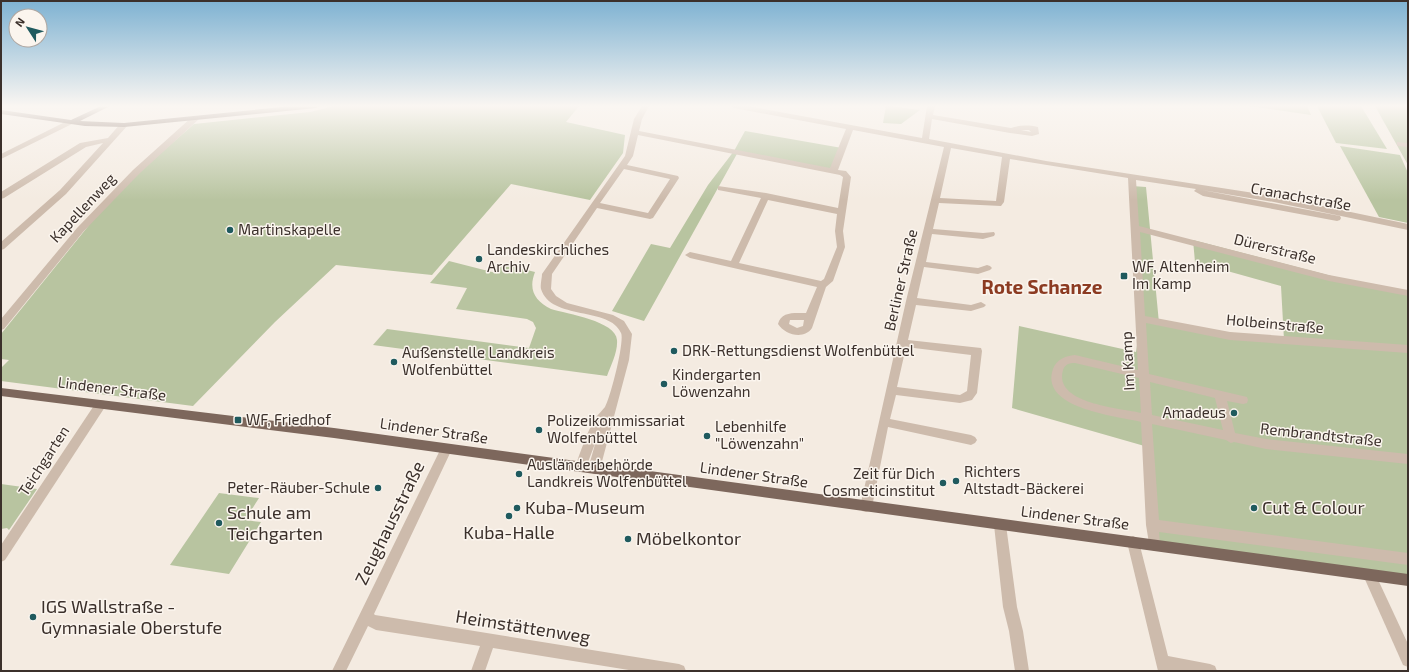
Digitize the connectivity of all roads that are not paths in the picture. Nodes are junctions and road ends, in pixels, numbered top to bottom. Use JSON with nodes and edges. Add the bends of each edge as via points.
{"nodes":[{"id":1,"x":41,"y":137,"type":"edge"},
{"id":2,"x":113,"y":137,"type":"edge"},
{"id":3,"x":175,"y":137,"type":"edge"},
{"id":4,"x":633,"y":137,"type":"edge"},
{"id":5,"x":661,"y":137,"type":"edge"},
{"id":6,"x":846,"y":137,"type":"edge"},
{"id":7,"x":904,"y":137,"type":"edge"},
{"id":8,"x":926,"y":137,"type":"edge"},
{"id":9,"x":111,"y":140,"type":"junction"},
{"id":10,"x":925,"y":141,"type":"junction"},
{"id":11,"x":948,"y":146,"type":"junction"},
{"id":12,"x":1006,"y":156,"type":"junction"},
{"id":13,"x":1,"y":157,"type":"edge"},
{"id":14,"x":621,"y":166,"type":"junction"},
{"id":15,"x":833,"y":171,"type":"junction"},
{"id":16,"x":1132,"y":176,"type":"junction"},
{"id":17,"x":721,"y":188,"type":"dead end"},
{"id":18,"x":1,"y":196,"type":"edge"},
{"id":19,"x":766,"y":196,"type":"junction"},
{"id":20,"x":935,"y":200,"type":"junction"},
{"id":21,"x":595,"y":205,"type":"junction"},
{"id":22,"x":843,"y":212,"type":"junction"},
{"id":23,"x":1135,"y":228,"type":"junction"},
{"id":24,"x":1408,"y":228,"type":"edge"},
{"id":25,"x":928,"y":231,"type":"junction"},
{"id":26,"x":991,"y":234,"type":"dead end"},
{"id":27,"x":1,"y":247,"type":"edge"},
{"id":28,"x":690,"y":255,"type":"dead end"},
{"id":29,"x":921,"y":264,"type":"junction"},
{"id":30,"x":734,"y":265,"type":"junction"},
{"id":31,"x":987,"y":268,"type":"dead end"},
{"id":32,"x":822,"y":285,"type":"junction"},
{"id":33,"x":1408,"y":293,"type":"edge"},
{"id":34,"x":912,"y":302,"type":"junction"},
{"id":35,"x":981,"y":306,"type":"dead end"},
{"id":36,"x":810,"y":316,"type":"dead end"},
{"id":37,"x":1141,"y":319,"type":"junction"},
{"id":38,"x":1,"y":326,"type":"edge"},
{"id":39,"x":902,"y":343,"type":"junction"},
{"id":40,"x":1408,"y":349,"type":"edge"},
{"id":41,"x":1144,"y":376,"type":"junction"},
{"id":42,"x":891,"y":390,"type":"junction"},
{"id":43,"x":1,"y":392,"type":"edge"},
{"id":44,"x":1220,"y":395,"type":"junction"},
{"id":45,"x":1243,"y":400,"type":"dead end"},
{"id":46,"x":101,"y":404,"type":"junction"},
{"id":47,"x":610,"y":409,"type":"junction"},
{"id":48,"x":1146,"y":419,"type":"junction"},
{"id":49,"x":884,"y":422,"type":"junction"},
{"id":50,"x":1231,"y":438,"type":"junction"},
{"id":51,"x":971,"y":440,"type":"dead end"},
{"id":52,"x":446,"y":449,"type":"junction"},
{"id":53,"x":1408,"y":459,"type":"edge"},
{"id":54,"x":581,"y":467,"type":"junction"},
{"id":55,"x":594,"y":469,"type":"junction"},
{"id":56,"x":866,"y":506,"type":"junction"},
{"id":57,"x":1000,"y":524,"type":"junction"},
{"id":58,"x":1152,"y":525,"type":"junction"},
{"id":59,"x":1133,"y":542,"type":"junction"},
{"id":60,"x":1154,"y":545,"type":"junction"},
{"id":61,"x":1,"y":556,"type":"edge"},
{"id":62,"x":1408,"y":559,"type":"edge"},
{"id":63,"x":1369,"y":575,"type":"junction"},
{"id":64,"x":1408,"y":580,"type":"edge"},
{"id":65,"x":366,"y":614,"type":"junction"},
{"id":66,"x":489,"y":640,"type":"junction"},
{"id":67,"x":1408,"y":660,"type":"edge"},
{"id":68,"x":1164,"y":667,"type":"edge"},
{"id":69,"x":339,"y":671,"type":"edge"},
{"id":70,"x":478,"y":671,"type":"edge"},
{"id":71,"x":679,"y":671,"type":"edge"},
{"id":72,"x":1022,"y":671,"type":"edge"},
{"id":73,"x":1210,"y":671,"type":"edge"}],
"edges":[{"from":1,"to":13,"type":"street"},
{"from":2,"to":9,"type":"street"},
{"from":3,"to":38,"type":"street","name":"Kapellenweg","via":[[136,172],[80,230]]},
{"from":4,"to":14,"type":"street","via":[[631,151]]},
{"from":5,"to":15,"type":"street"},
{"from":6,"to":15,"type":"street"},
{"from":7,"to":10,"type":"street","name":"Cranachstraße"},
{"from":8,"to":10,"type":"street"},
{"from":9,"to":18,"type":"street","via":[[83,145]]},
{"from":9,"to":27,"type":"street","via":[[63,192]]},
{"from":10,"to":11,"type":"street","name":"Cranachstraße"},
{"from":11,"to":12,"type":"street","name":"Cranachstraße"},
{"from":11,"to":20,"type":"street","name":"Berliner Straße"},
{"from":12,"to":16,"type":"street","name":"Cranachstraße"},
{"from":12,"to":20,"type":"street","via":[[998,204]]},
{"from":14,"to":21,"type":"street"},
{"from":14,"to":21,"type":"street","via":[[675,178],[650,216]]},
{"from":15,"to":22,"type":"street","via":[[843,173],[847,177]]},
{"from":16,"to":23,"type":"street","name":"Im Kamp"},
{"from":16,"to":24,"type":"street","name":"Cranachstraße","via":[[1193,185],[1203,194]]},
{"from":17,"to":19,"type":"street"},
{"from":19,"to":22,"type":"street"},
{"from":19,"to":30,"type":"street"},
{"from":20,"to":25,"type":"street","name":"Berliner Straße"},
{"from":21,"to":47,"type":"street","via":[[546,274],[544,283],[546,292],[552,299],[614,320],[627,334],[627,346]]},
{"from":22,"to":32,"type":"street","via":[[839,231],[841,247],[828,281]]},
{"from":23,"to":33,"type":"street","name":"Dürerstraße","via":[[1329,278]]},
{"from":23,"to":37,"type":"street","name":"Im Kamp"},
{"from":25,"to":26,"type":"street","via":[[983,236]]},
{"from":25,"to":29,"type":"street","name":"Berliner Straße"},
{"from":28,"to":30,"type":"street"},
{"from":29,"to":31,"type":"street","via":[[978,271]]},
{"from":29,"to":34,"type":"street","name":"Berliner Straße"},
{"from":30,"to":32,"type":"street"},
{"from":32,"to":36,"type":"street"},
{"from":34,"to":35,"type":"street","via":[[971,308]]},
{"from":34,"to":39,"type":"street","name":"Berliner Straße"},
{"from":37,"to":40,"type":"street","name":"Holbeinstraße","via":[[1230,336]]},
{"from":37,"to":41,"type":"street","name":"Im Kamp"},
{"from":39,"to":42,"type":"street","name":"Berliner Straße"},
{"from":39,"to":42,"type":"street","via":[[964,352],[978,351],[972,394],[960,399]]},
{"from":41,"to":44,"type":"street"},
{"from":41,"to":48,"type":"street","name":"Im Kamp"},
{"from":41,"to":48,"type":"street","name":"Rembrandtstraße","via":[[1075,359],[1067,359],[1060,363],[1058,372],[1061,390],[1075,402]]},
{"from":42,"to":49,"type":"street","name":"Berliner Straße"},
{"from":43,"to":46,"type":"main road","name":"Lindener Straße"},
{"from":44,"to":45,"type":"street"},
{"from":44,"to":50,"type":"street"},
{"from":46,"to":52,"type":"main road","name":"Lindener Straße"},
{"from":46,"to":61,"type":"street","name":"Teichgarten"},
{"from":47,"to":54,"type":"street","via":[[597,423]]},
{"from":47,"to":55,"type":"street"},
{"from":48,"to":50,"type":"street","name":"Rembrandtstraße"},
{"from":48,"to":58,"type":"street","name":"Im Kamp"},
{"from":49,"to":51,"type":"street"},
{"from":49,"to":56,"type":"street","name":"Berliner Straße"},
{"from":50,"to":53,"type":"street","name":"Rembrandtstraße","via":[[1291,448]]},
{"from":52,"to":54,"type":"main road","name":"Lindener Straße"},
{"from":52,"to":65,"type":"street","name":"Zeughausstraße"},
{"from":54,"to":55,"type":"main road","name":"Lindener Straße"},
{"from":55,"to":56,"type":"main road","name":"Lindener Straße"},
{"from":56,"to":57,"type":"main road","name":"Lindener Straße"},
{"from":57,"to":59,"type":"main road","name":"Lindener Straße"},
{"from":57,"to":72,"type":"street","via":[[1010,607]]},
{"from":58,"to":60,"type":"street","name":"Im Kamp"},
{"from":58,"to":62,"type":"street","name":"Lindener Straße"},
{"from":59,"to":60,"type":"main road","name":"Lindener Straße"},
{"from":59,"to":68,"type":"street"},
{"from":60,"to":63,"type":"main road","name":"Lindener Straße"},
{"from":63,"to":64,"type":"main road","name":"Lindener Straße"},
{"from":63,"to":67,"type":"street"},
{"from":65,"to":66,"type":"street","name":"Heimstättenweg","via":[[376,623]]},
{"from":65,"to":69,"type":"street","name":"Zeughausstraße"},
{"from":66,"to":70,"type":"street"},
{"from":66,"to":71,"type":"street","name":"Heimstättenweg"},
{"from":68,"to":73,"type":"street"}]}
